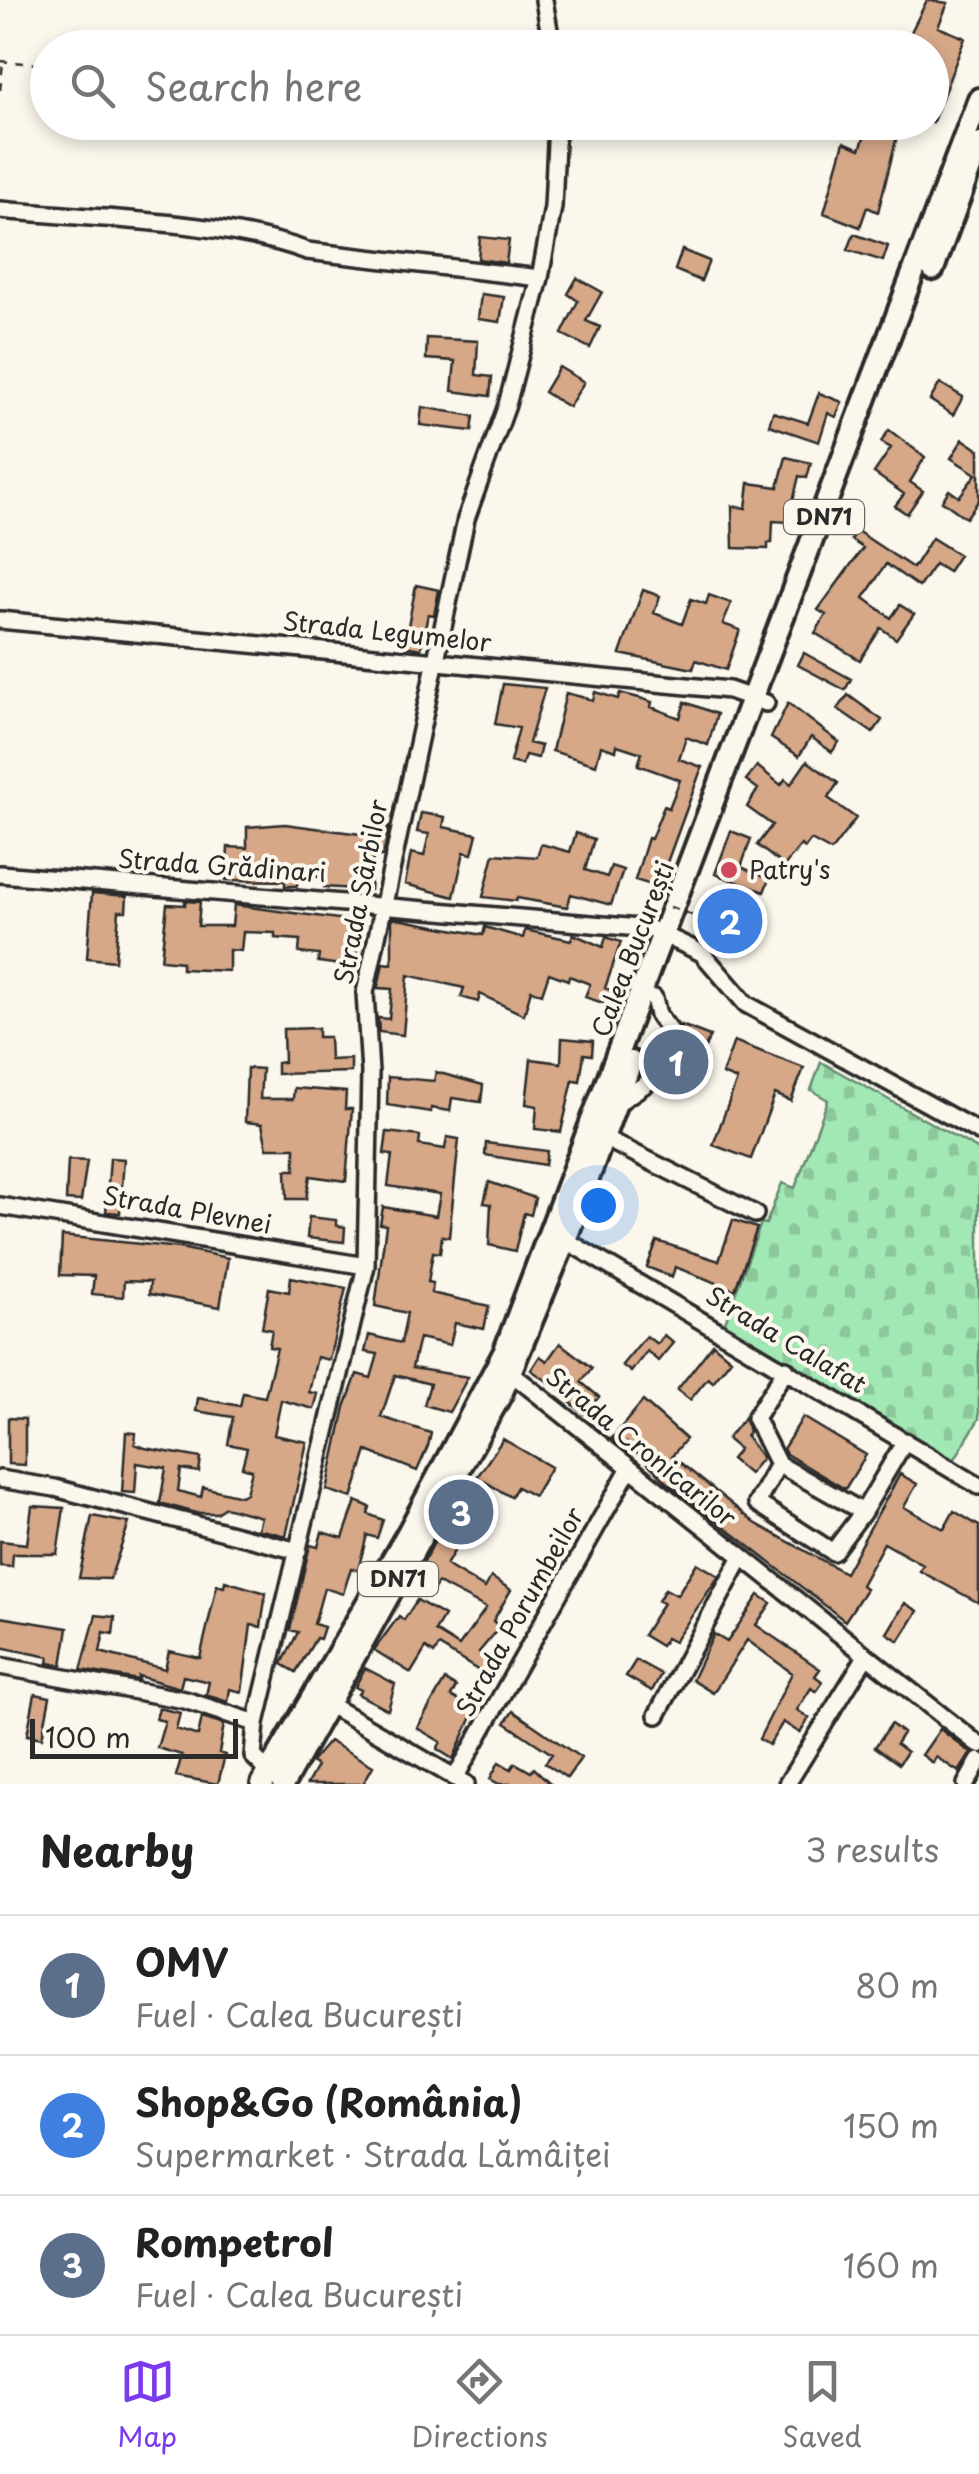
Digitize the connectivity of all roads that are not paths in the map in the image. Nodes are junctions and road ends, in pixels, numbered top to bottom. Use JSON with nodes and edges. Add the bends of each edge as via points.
{"nodes":[{"id":1,"x":544,"y":0,"type":"edge"},
{"id":2,"x":549,"y":30,"type":"edge"},
{"id":3,"x":979,"y":99,"type":"edge"},
{"id":4,"x":557,"y":140,"type":"edge"},
{"id":5,"x":979,"y":144,"type":"edge"},
{"id":6,"x":0,"y":210,"type":"edge"},
{"id":7,"x":540,"y":278,"type":"junction"},
{"id":8,"x":0,"y":620,"type":"edge"},
{"id":9,"x":433,"y":665,"type":"junction"},
{"id":10,"x":760,"y":701,"type":"junction"},
{"id":11,"x":0,"y":874,"type":"edge"},
{"id":12,"x":384,"y":904,"type":"junction"},
{"id":13,"x":672,"y":936,"type":"junction"},
{"id":14,"x":979,"y":1132,"type":"edge"},
{"id":15,"x":604,"y":1138,"type":"junction"},
{"id":16,"x":0,"y":1206,"type":"edge"},
{"id":17,"x":755,"y":1214,"type":"dead end"},
{"id":18,"x":559,"y":1235,"type":"junction"},
{"id":19,"x":366,"y":1266,"type":"junction"},
{"id":20,"x":786,"y":1369,"type":"junction"},
{"id":21,"x":504,"y":1371,"type":"junction"},
{"id":22,"x":905,"y":1441,"type":"junction"},
{"id":23,"x":778,"y":1464,"type":"junction"},
{"id":24,"x":628,"y":1471,"type":"junction"},
{"id":25,"x":0,"y":1478,"type":"edge"},
{"id":26,"x":979,"y":1486,"type":"edge"},
{"id":27,"x":863,"y":1512,"type":"junction"},
{"id":28,"x":298,"y":1552,"type":"junction"},
{"id":29,"x":740,"y":1560,"type":"junction"},
{"id":30,"x":865,"y":1658,"type":"junction"},
{"id":31,"x":0,"y":1666,"type":"edge"},
{"id":32,"x":328,"y":1704,"type":"junction"},
{"id":33,"x":656,"y":1715,"type":"dead end"},
{"id":34,"x":256,"y":1724,"type":"junction"},
{"id":35,"x":979,"y":1745,"type":"edge"},
{"id":36,"x":979,"y":1761,"type":"edge"},
{"id":37,"x":274,"y":1781,"type":"edge"},
{"id":38,"x":461,"y":1781,"type":"edge"},
{"id":39,"x":788,"y":1784,"type":"edge"},
{"id":40,"x":966,"y":1784,"type":"edge"}],
"edges":[{"from":1,"to":2,"type":"street"},
{"from":3,"to":10,"type":"main road","name":"Calea București","number":"DN71"},
{"from":4,"to":7,"type":"street","name":"Strada Sârbilor"},
{"from":5,"to":10,"type":"main road","name":"Calea București","number":"DN71"},
{"from":6,"to":7,"type":"street","via":[[216,232],[307,250]]},
{"from":7,"to":9,"type":"street","name":"Strada Sârbilor","via":[[507,405],[466,518]]},
{"from":8,"to":9,"type":"street","name":"Strada Legumelor"},
{"from":9,"to":10,"type":"street","name":"Strada Legumelor","via":[[729,690]]},
{"from":9,"to":12,"type":"street","name":"Strada Sârbilor"},
{"from":10,"to":13,"type":"main road","name":"Calea București","number":"DN71"},
{"from":11,"to":12,"type":"street","name":"Strada Grădinari"},
{"from":12,"to":13,"type":"street","name":"Strada Grădinari","via":[[634,926]]},
{"from":12,"to":19,"type":"street","name":"Strada Sârbilor","via":[[364,1013],[370,1072]]},
{"from":13,"to":14,"type":"street","via":[[714,964],[746,1004]]},
{"from":13,"to":15,"type":"main road","name":"Calea București","number":"DN71"},
{"from":13,"to":18,"type":"main road","name":"Calea București","number":"DN71"},
{"from":15,"to":17,"type":"street"},
{"from":15,"to":18,"type":"main road","name":"Calea București","number":"DN71"},
{"from":16,"to":19,"type":"street","name":"Strada Plevnei"},
{"from":18,"to":20,"type":"street","name":"Strada Calafat"},
{"from":18,"to":21,"type":"main road","name":"Calea București","number":"DN71"},
{"from":19,"to":28,"type":"street","name":"Strada Sârbilor"},
{"from":20,"to":22,"type":"street","name":"Strada Calafat"},
{"from":20,"to":23,"type":"street","via":[[755,1418]]},
{"from":21,"to":24,"type":"street","name":"Strada Cronicarilor"},
{"from":21,"to":32,"type":"main road","name":"Calea București","number":"DN71"},
{"from":21,"to":37,"type":"main road","name":"Calea București","number":"DN71"},
{"from":22,"to":26,"type":"street","name":"Strada Calafat"},
{"from":22,"to":27,"type":"street"},
{"from":23,"to":27,"type":"street"},
{"from":23,"to":27,"type":"street","via":[[757,1504],[833,1552]]},
{"from":24,"to":29,"type":"street","name":"Strada Cronicarilor"},
{"from":24,"to":38,"type":"street","name":"Strada Porumbeilor"},
{"from":25,"to":28,"type":"street"},
{"from":28,"to":34,"type":"street","name":"Strada Sârbilor"},
{"from":29,"to":30,"type":"street","name":"Strada Cronicarilor"},
{"from":29,"to":33,"type":"street","name":"Strada Cronicarilor"},
{"from":30,"to":35,"type":"street","name":"Strada Cronicarilor"},
{"from":30,"to":39,"type":"street"},
{"from":31,"to":34,"type":"street","via":[[185,1700]]},
{"from":32,"to":37,"type":"main road","name":"Calea București","number":"DN71"},
{"from":32,"to":38,"type":"street","name":"Strada Porumbeilor"},
{"from":34,"to":37,"type":"street","name":"Strada Sârbilor","via":[[252,1756]]},
{"from":36,"to":40,"type":"street"}]}
